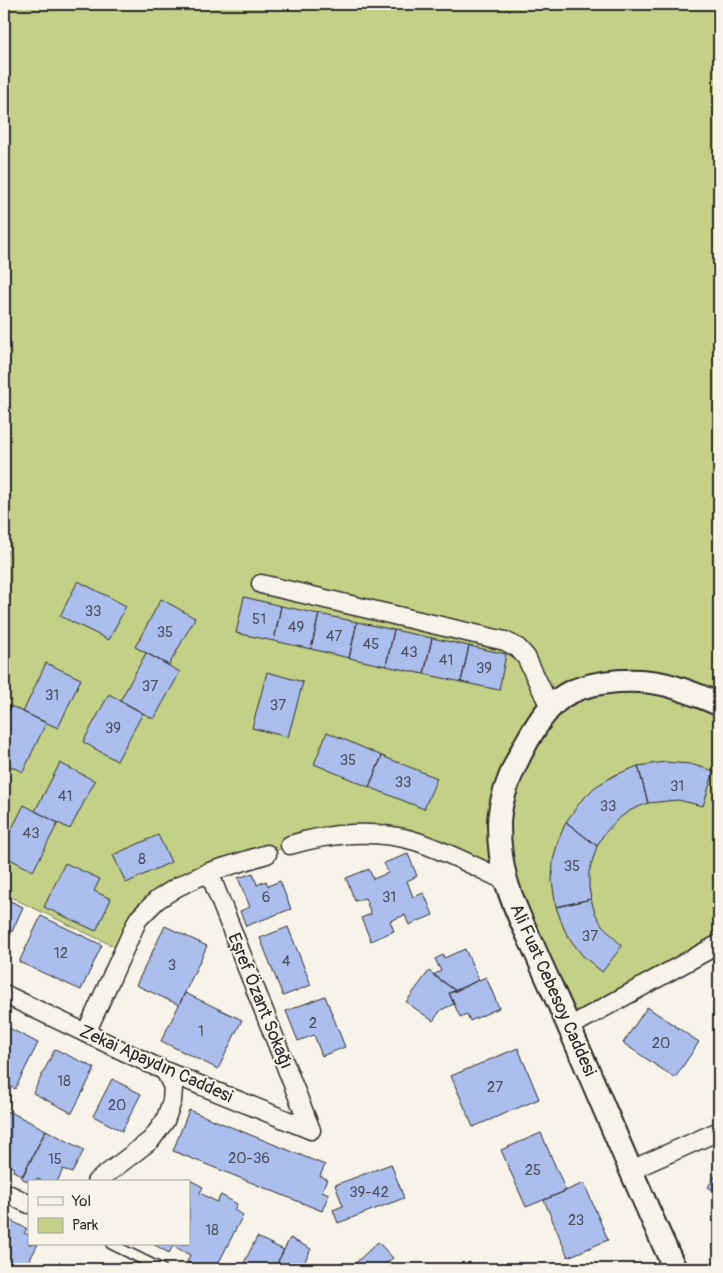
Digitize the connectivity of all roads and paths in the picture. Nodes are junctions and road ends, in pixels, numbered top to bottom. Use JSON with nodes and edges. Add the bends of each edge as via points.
{"nodes":[{"id":1,"x":261,"y":584,"type":"dead end"},
{"id":2,"x":719,"y":704,"type":"edge"},
{"id":3,"x":550,"y":707,"type":"junction"},
{"id":4,"x":290,"y":845,"type":"dead end"},
{"id":5,"x":267,"y":854,"type":"dead end"},
{"id":6,"x":208,"y":872,"type":"junction"},
{"id":7,"x":506,"y":881,"type":"junction"},
{"id":8,"x":719,"y":944,"type":"edge"},
{"id":9,"x":4,"y":994,"type":"edge"},
{"id":10,"x":569,"y":1027,"type":"junction"},
{"id":11,"x":86,"y":1033,"type":"junction"},
{"id":12,"x":165,"y":1071,"type":"junction"},
{"id":13,"x":311,"y":1130,"type":"joint"},
{"id":14,"x":719,"y":1131,"type":"edge"},
{"id":15,"x":631,"y":1170,"type":"junction"},
{"id":16,"x":99,"y":1180,"type":"edge"},
{"id":17,"x":4,"y":1192,"type":"edge"},
{"id":18,"x":28,"y":1204,"type":"edge"},
{"id":19,"x":115,"y":1246,"type":"edge"},
{"id":20,"x":162,"y":1269,"type":"edge"},
{"id":21,"x":675,"y":1269,"type":"edge"}],
"edges":[{"from":1,"to":3,"type":"street","via":[[505,641],[526,657]]},
{"from":2,"to":3,"type":"street","name":"Ali Fuat Cebesoy Caddesi","via":[[663,684],[637,680],[591,685],[572,691]]},
{"from":3,"to":7,"type":"street","name":"Ali Fuat Cebesoy Caddesi","via":[[517,761],[504,795],[499,823]]},
{"from":4,"to":7,"type":"street","via":[[347,834],[398,837],[446,853]]},
{"from":5,"to":6,"type":"street"},
{"from":6,"to":11,"type":"street","via":[[157,900],[138,919]]},
{"from":6,"to":13,"type":"street","name":"Eşref Özant Sokağı"},
{"from":7,"to":10,"type":"street","name":"Ali Fuat Cebesoy Caddesi"},
{"from":8,"to":10,"type":"street"},
{"from":9,"to":11,"type":"street","name":"Zekai Apaydın Caddesi"},
{"from":10,"to":15,"type":"street","name":"Ali Fuat Cebesoy Caddesi"},
{"from":11,"to":12,"type":"street","name":"Zekai Apaydın Caddesi"},
{"from":12,"to":13,"type":"street","name":"Zekai Apaydın Caddesi"},
{"from":12,"to":16,"type":"street","via":[[173,1087],[165,1122],[151,1140]]},
{"from":14,"to":15,"type":"street"},
{"from":15,"to":21,"type":"street","name":"Ali Fuat Cebesoy Caddesi"},
{"from":17,"to":18,"type":"street"},
{"from":19,"to":20,"type":"lane"}]}
